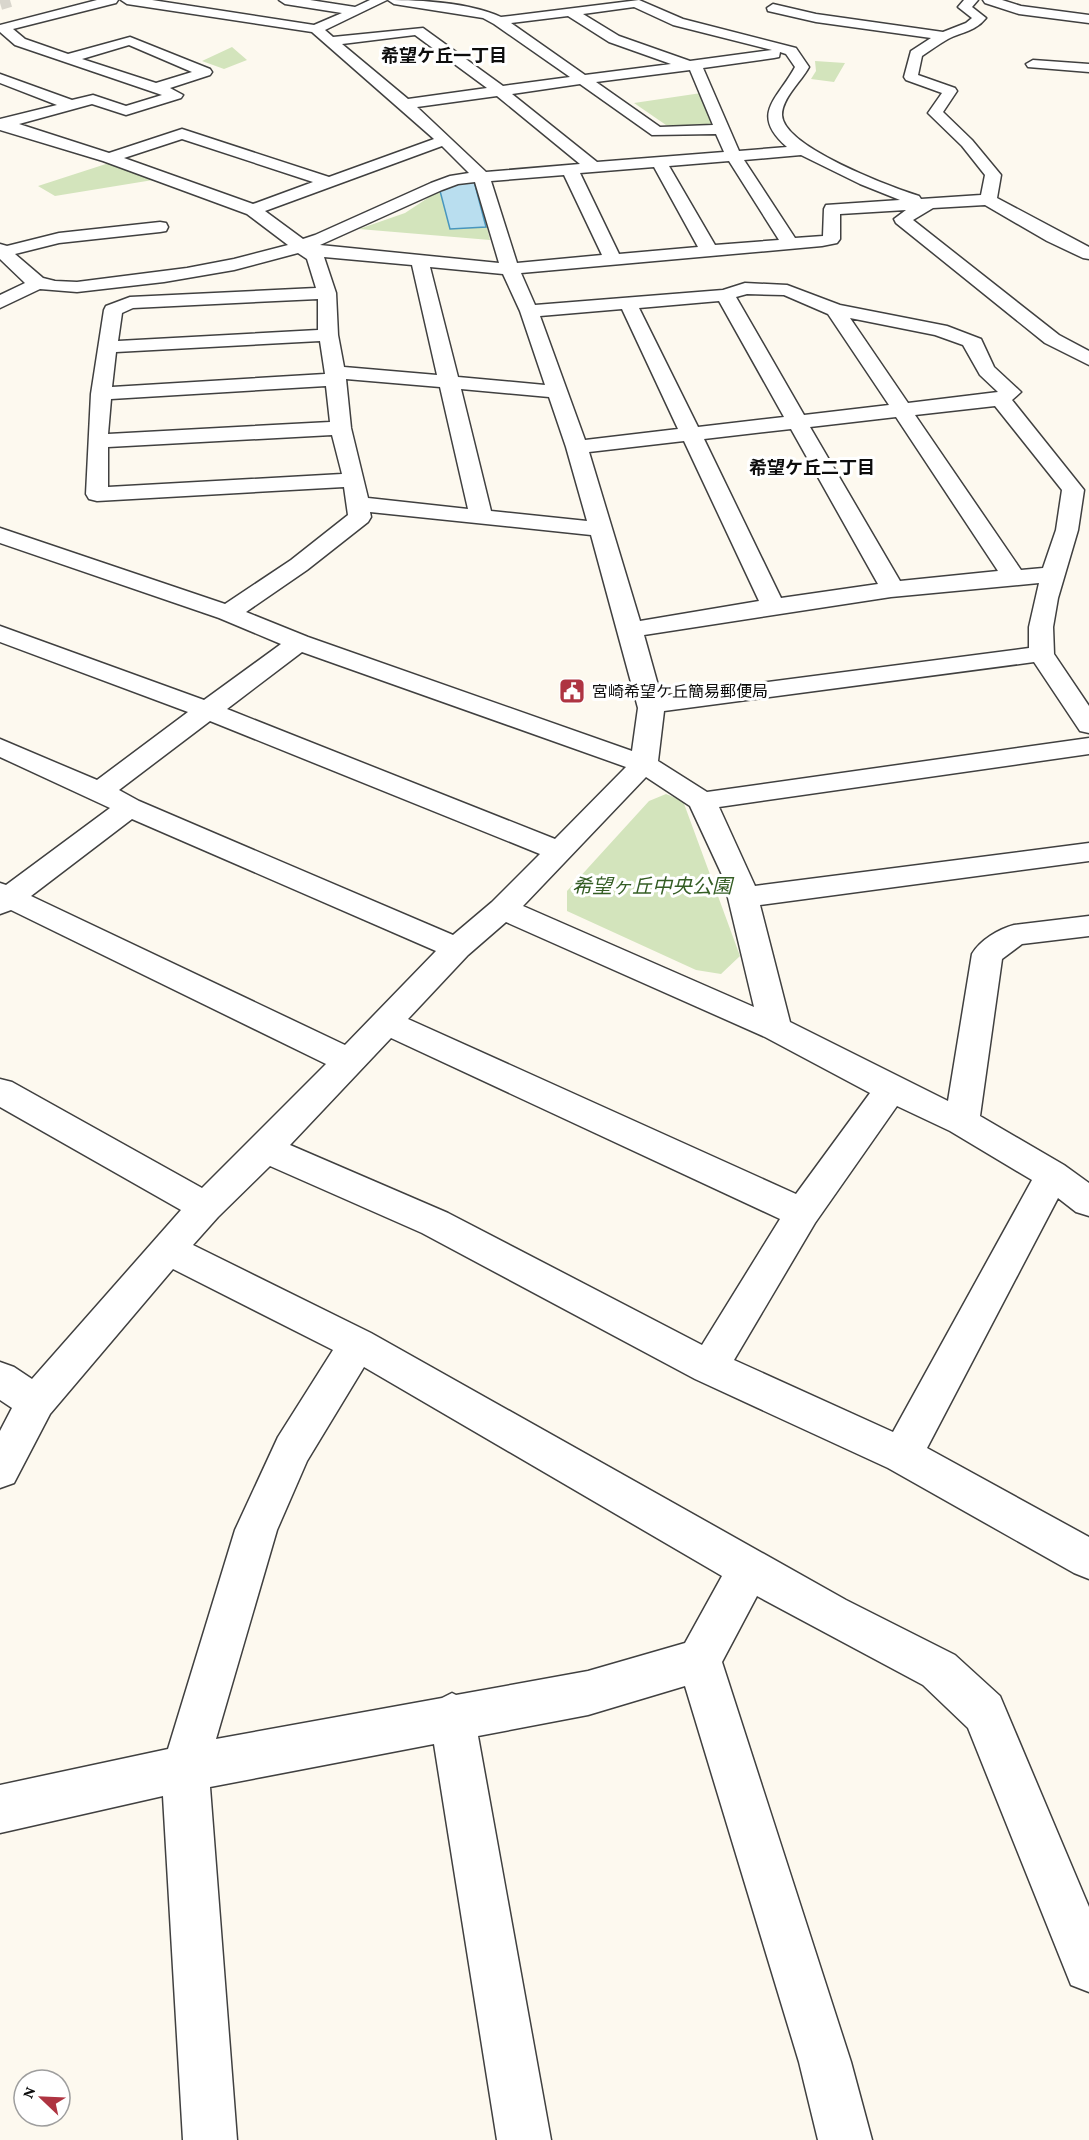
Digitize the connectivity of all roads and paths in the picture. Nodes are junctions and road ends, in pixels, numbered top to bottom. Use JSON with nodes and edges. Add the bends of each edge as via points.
{"nodes":[{"id":1,"x":112,"y":0,"type":"edge"},
{"id":2,"x":127,"y":0,"type":"edge"},
{"id":3,"x":226,"y":0,"type":"edge"},
{"id":4,"x":285,"y":0,"type":"edge"},
{"id":5,"x":381,"y":0,"type":"edge"},
{"id":6,"x":394,"y":0,"type":"edge"},
{"id":7,"x":972,"y":0,"type":"edge"},
{"id":8,"x":989,"y":0,"type":"edge"},
{"id":9,"x":773,"y":8,"type":"dead end"},
{"id":10,"x":357,"y":11,"type":"junction"},
{"id":11,"x":570,"y":11,"type":"junction"},
{"id":12,"x":198,"y":12,"type":"junction"},
{"id":13,"x":1089,"y":19,"type":"edge"},
{"id":14,"x":499,"y":21,"type":"junction"},
{"id":15,"x":316,"y":29,"type":"junction"},
{"id":16,"x":944,"y":36,"type":"junction"},
{"id":17,"x":330,"y":41,"type":"junction"},
{"id":18,"x":790,"y":51,"type":"junction"},
{"id":19,"x":69,"y":58,"type":"junction"},
{"id":20,"x":1033,"y":63,"type":"dead end"},
{"id":21,"x":692,"y":65,"type":"junction"},
{"id":22,"x":1089,"y":68,"type":"edge"},
{"id":23,"x":0,"y":78,"type":"edge"},
{"id":24,"x":581,"y":80,"type":"junction"},
{"id":25,"x":156,"y":88,"type":"junction"},
{"id":26,"x":500,"y":91,"type":"junction"},
{"id":27,"x":404,"y":104,"type":"junction"},
{"id":28,"x":71,"y":105,"type":"junction"},
{"id":29,"x":1,"y":124,"type":"edge"},
{"id":30,"x":722,"y":129,"type":"junction"},
{"id":31,"x":445,"y":140,"type":"junction"},
{"id":32,"x":804,"y":150,"type":"junction"},
{"id":33,"x":733,"y":155,"type":"junction"},
{"id":34,"x":109,"y":158,"type":"junction"},
{"id":35,"x":659,"y":162,"type":"junction"},
{"id":36,"x":593,"y":167,"type":"junction"},
{"id":37,"x":570,"y":170,"type":"junction"},
{"id":38,"x":481,"y":176,"type":"junction"},
{"id":39,"x":331,"y":183,"type":"junction"},
{"id":40,"x":988,"y":200,"type":"junction"},
{"id":41,"x":929,"y":204,"type":"junction"},
{"id":42,"x":253,"y":210,"type":"junction"},
{"id":43,"x":160,"y":227,"type":"dead end"},
{"id":44,"x":790,"y":244,"type":"junction"},
{"id":45,"x":302,"y":245,"type":"junction"},
{"id":46,"x":2,"y":251,"type":"edge"},
{"id":47,"x":715,"y":251,"type":"junction"},
{"id":48,"x":1089,"y":254,"type":"edge"},
{"id":49,"x":613,"y":261,"type":"junction"},
{"id":50,"x":420,"y":262,"type":"junction"},
{"id":51,"x":510,"y":269,"type":"junction"},
{"id":52,"x":38,"y":283,"type":"junction"},
{"id":53,"x":735,"y":291,"type":"junction"},
{"id":54,"x":327,"y":294,"type":"junction"},
{"id":55,"x":0,"y":302,"type":"edge"},
{"id":56,"x":628,"y":303,"type":"junction"},
{"id":57,"x":835,"y":310,"type":"junction"},
{"id":58,"x":529,"y":311,"type":"junction"},
{"id":59,"x":328,"y":335,"type":"junction"},
{"id":60,"x":107,"y":347,"type":"junction"},
{"id":61,"x":1089,"y":359,"type":"edge"},
{"id":62,"x":335,"y":375,"type":"junction"},
{"id":63,"x":448,"y":381,"type":"junction"},
{"id":64,"x":558,"y":392,"type":"junction"},
{"id":65,"x":101,"y":394,"type":"junction"},
{"id":66,"x":1000,"y":399,"type":"junction"},
{"id":67,"x":901,"y":412,"type":"junction"},
{"id":68,"x":798,"y":423,"type":"junction"},
{"id":69,"x":341,"y":428,"type":"junction"},
{"id":70,"x":692,"y":435,"type":"junction"},
{"id":71,"x":98,"y":441,"type":"junction"},
{"id":72,"x":577,"y":447,"type":"junction"},
{"id":73,"x":354,"y":480,"type":"junction"},
{"id":74,"x":358,"y":504,"type":"junction"},
{"id":75,"x":481,"y":516,"type":"junction"},
{"id":76,"x":600,"y":529,"type":"junction"},
{"id":77,"x":0,"y":535,"type":"edge"},
{"id":78,"x":1052,"y":575,"type":"junction"},
{"id":79,"x":1014,"y":577,"type":"junction"},
{"id":80,"x":893,"y":590,"type":"junction"},
{"id":81,"x":773,"y":606,"type":"junction"},
{"id":82,"x":228,"y":613,"type":"junction"},
{"id":83,"x":630,"y":630,"type":"junction"},
{"id":84,"x":0,"y":633,"type":"edge"},
{"id":85,"x":299,"y":642,"type":"junction"},
{"id":86,"x":1041,"y":654,"type":"junction"},
{"id":87,"x":650,"y":705,"type":"junction"},
{"id":88,"x":209,"y":711,"type":"junction"},
{"id":89,"x":1089,"y":725,"type":"edge"},
{"id":90,"x":1089,"y":746,"type":"edge"},
{"id":91,"x":0,"y":747,"type":"edge"},
{"id":92,"x":644,"y":764,"type":"junction"},
{"id":93,"x":100,"y":791,"type":"junction"},
{"id":94,"x":702,"y":801,"type":"junction"},
{"id":95,"x":129,"y":807,"type":"junction"},
{"id":96,"x":558,"y":852,"type":"junction"},
{"id":97,"x":1089,"y":852,"type":"edge"},
{"id":98,"x":743,"y":897,"type":"junction"},
{"id":99,"x":3,"y":898,"type":"edge"},
{"id":100,"x":503,"y":909,"type":"junction"},
{"id":101,"x":1089,"y":926,"type":"edge"},
{"id":102,"x":457,"y":948,"type":"junction"},
{"id":103,"x":388,"y":1023,"type":"junction"},
{"id":104,"x":776,"y":1029,"type":"junction"},
{"id":105,"x":349,"y":1061,"type":"junction"},
{"id":106,"x":891,"y":1089,"type":"junction"},
{"id":107,"x":0,"y":1091,"type":"edge"},
{"id":108,"x":962,"y":1122,"type":"junction"},
{"id":109,"x":265,"y":1149,"type":"junction"},
{"id":110,"x":1052,"y":1175,"type":"junction"},
{"id":111,"x":1089,"y":1202,"type":"edge"},
{"id":112,"x":205,"y":1207,"type":"junction"},
{"id":113,"x":802,"y":1213,"type":"junction"},
{"id":114,"x":169,"y":1250,"type":"junction"},
{"id":115,"x":357,"y":1344,"type":"junction"},
{"id":116,"x":709,"y":1367,"type":"junction"},
{"id":117,"x":0,"y":1379,"type":"edge"},
{"id":118,"x":36,"y":1402,"type":"junction"},
{"id":119,"x":902,"y":1455,"type":"junction"},
{"id":120,"x":0,"y":1470,"type":"edge"},
{"id":121,"x":1089,"y":1558,"type":"edge"},
{"id":122,"x":749,"y":1569,"type":"junction"},
{"id":123,"x":699,"y":1660,"type":"junction"},
{"id":124,"x":452,"y":1716,"type":"junction"},
{"id":125,"x":185,"y":1767,"type":"junction"},
{"id":126,"x":0,"y":1809,"type":"edge"},
{"id":127,"x":1089,"y":1967,"type":"edge"},
{"id":128,"x":210,"y":2140,"type":"edge"},
{"id":129,"x":524,"y":2140,"type":"edge"},
{"id":130,"x":845,"y":2140,"type":"edge"}],
"edges":[{"from":1,"to":19,"type":"street","via":[[3,28],[20,42]]},
{"from":2,"to":12,"type":"street"},
{"from":3,"to":12,"type":"street"},
{"from":4,"to":10,"type":"street"},
{"from":5,"to":10,"type":"street"},
{"from":6,"to":14,"type":"street","via":[[486,15]]},
{"from":7,"to":16,"type":"street","via":[[964,7],[980,18],[971,26]]},
{"from":8,"to":13,"type":"street","via":[[1019,9]]},
{"from":9,"to":16,"type":"street"},
{"from":10,"to":15,"type":"street"},
{"from":11,"to":14,"type":"street"},
{"from":11,"to":18,"type":"street","via":[[636,3],[678,22]]},
{"from":11,"to":21,"type":"street","via":[[614,39]]},
{"from":12,"to":15,"type":"street"},
{"from":14,"to":24,"type":"street"},
{"from":15,"to":17,"type":"street"},
{"from":16,"to":40,"type":"street","via":[[916,54],[910,77],[950,91],[935,113],[993,175]]},
{"from":17,"to":26,"type":"street","via":[[418,31]]},
{"from":17,"to":27,"type":"street"},
{"from":18,"to":21,"type":"street"},
{"from":18,"to":32,"type":"street","via":[[802,67],[776,105],[775,118],[784,136]]},
{"from":19,"to":25,"type":"street"},
{"from":19,"to":25,"type":"street","via":[[130,41],[205,72]]},
{"from":20,"to":22,"type":"street"},
{"from":21,"to":24,"type":"street"},
{"from":21,"to":30,"type":"street"},
{"from":23,"to":28,"type":"street"},
{"from":24,"to":26,"type":"street"},
{"from":24,"to":30,"type":"street","via":[[657,132]]},
{"from":25,"to":28,"type":"street","via":[[176,95],[126,111],[93,99]]},
{"from":26,"to":27,"type":"street"},
{"from":26,"to":36,"type":"street"},
{"from":27,"to":31,"type":"street"},
{"from":28,"to":29,"type":"street"},
{"from":29,"to":34,"type":"street"},
{"from":30,"to":33,"type":"street"},
{"from":31,"to":38,"type":"street"},
{"from":31,"to":39,"type":"street"},
{"from":32,"to":33,"type":"street"},
{"from":32,"to":41,"type":"street","via":[[894,194]]},
{"from":33,"to":35,"type":"street"},
{"from":33,"to":44,"type":"street"},
{"from":34,"to":39,"type":"street","via":[[182,134]]},
{"from":34,"to":42,"type":"street"},
{"from":35,"to":36,"type":"street"},
{"from":35,"to":47,"type":"street"},
{"from":36,"to":37,"type":"street"},
{"from":37,"to":38,"type":"street"},
{"from":37,"to":49,"type":"street"},
{"from":38,"to":45,"type":"street","via":[[430,188]]},
{"from":38,"to":51,"type":"street"},
{"from":39,"to":42,"type":"street"},
{"from":40,"to":41,"type":"street"},
{"from":40,"to":48,"type":"street"},
{"from":41,"to":44,"type":"street","via":[[832,209],[831,239]]},
{"from":41,"to":61,"type":"street","via":[[902,219],[1052,339]]},
{"from":42,"to":45,"type":"street"},
{"from":43,"to":46,"type":"street","via":[[59,238]]},
{"from":44,"to":47,"type":"street"},
{"from":45,"to":50,"type":"street","via":[[323,252]]},
{"from":45,"to":52,"type":"street","via":[[154,279],[75,288]]},
{"from":45,"to":54,"type":"street","via":[[315,257]]},
{"from":46,"to":52,"type":"street","via":[[14,266]]},
{"from":47,"to":49,"type":"street"},
{"from":47,"to":53,"type":"street"},
{"from":49,"to":51,"type":"street"},
{"from":50,"to":51,"type":"street"},
{"from":50,"to":63,"type":"street"},
{"from":51,"to":58,"type":"street"},
{"from":52,"to":55,"type":"street"},
{"from":53,"to":56,"type":"street"},
{"from":53,"to":57,"type":"street","via":[[787,290]]},
{"from":53,"to":68,"type":"street"},
{"from":54,"to":59,"type":"street"},
{"from":54,"to":60,"type":"street","via":[[130,303],[113,310]]},
{"from":56,"to":58,"type":"street"},
{"from":56,"to":70,"type":"street"},
{"from":57,"to":66,"type":"street","via":[[940,330],[974,343],[990,377],[1011,392]]},
{"from":57,"to":67,"type":"street"},
{"from":58,"to":64,"type":"street"},
{"from":59,"to":60,"type":"street"},
{"from":59,"to":62,"type":"street"},
{"from":60,"to":65,"type":"street"},
{"from":62,"to":63,"type":"street"},
{"from":62,"to":65,"type":"street"},
{"from":62,"to":69,"type":"street"},
{"from":63,"to":64,"type":"street"},
{"from":63,"to":75,"type":"street"},
{"from":64,"to":72,"type":"street"},
{"from":65,"to":71,"type":"street"},
{"from":66,"to":67,"type":"street"},
{"from":66,"to":78,"type":"street","via":[[1073,490],[1067,530]]},
{"from":67,"to":68,"type":"street"},
{"from":67,"to":79,"type":"street"},
{"from":68,"to":70,"type":"street"},
{"from":68,"to":80,"type":"street"},
{"from":69,"to":71,"type":"street"},
{"from":69,"to":73,"type":"street"},
{"from":70,"to":72,"type":"street"},
{"from":70,"to":81,"type":"street"},
{"from":71,"to":73,"type":"street","via":[[97,494]]},
{"from":72,"to":76,"type":"street"},
{"from":73,"to":74,"type":"street"},
{"from":74,"to":75,"type":"street"},
{"from":74,"to":82,"type":"street","via":[[360,517]]},
{"from":75,"to":76,"type":"street"},
{"from":76,"to":83,"type":"street"},
{"from":77,"to":82,"type":"street"},
{"from":78,"to":79,"type":"street"},
{"from":78,"to":86,"type":"street","via":[[1041,627]]},
{"from":79,"to":80,"type":"street"},
{"from":80,"to":81,"type":"street"},
{"from":81,"to":83,"type":"street"},
{"from":82,"to":85,"type":"street"},
{"from":83,"to":87,"type":"street"},
{"from":84,"to":88,"type":"street"},
{"from":85,"to":88,"type":"street"},
{"from":85,"to":92,"type":"street"},
{"from":86,"to":87,"type":"street"},
{"from":86,"to":89,"type":"street"},
{"from":87,"to":92,"type":"street"},
{"from":88,"to":93,"type":"street"},
{"from":88,"to":96,"type":"street"},
{"from":90,"to":94,"type":"street"},
{"from":91,"to":93,"type":"street"},
{"from":92,"to":94,"type":"street"},
{"from":92,"to":96,"type":"street"},
{"from":93,"to":95,"type":"street"},
{"from":94,"to":98,"type":"street","via":[[738,877]]},
{"from":95,"to":99,"type":"street"},
{"from":95,"to":102,"type":"street"},
{"from":96,"to":100,"type":"street"},
{"from":97,"to":98,"type":"street"},
{"from":98,"to":104,"type":"street"},
{"from":99,"to":105,"type":"street"},
{"from":100,"to":102,"type":"street"},
{"from":100,"to":104,"type":"street"},
{"from":101,"to":108,"type":"street","via":[[1014,935],[987,954]]},
{"from":102,"to":103,"type":"street"},
{"from":103,"to":105,"type":"street"},
{"from":103,"to":113,"type":"street"},
{"from":104,"to":106,"type":"street"},
{"from":105,"to":109,"type":"street"},
{"from":106,"to":108,"type":"street"},
{"from":106,"to":113,"type":"street"},
{"from":107,"to":112,"type":"street"},
{"from":108,"to":110,"type":"street"},
{"from":109,"to":112,"type":"street"},
{"from":109,"to":116,"type":"street","via":[[435,1224]]},
{"from":110,"to":111,"type":"street"},
{"from":110,"to":119,"type":"street"},
{"from":112,"to":114,"type":"street"},
{"from":113,"to":116,"type":"street"},
{"from":114,"to":115,"type":"street"},
{"from":114,"to":118,"type":"street"},
{"from":115,"to":122,"type":"street"},
{"from":115,"to":125,"type":"street","via":[[291,1450],[256,1530]]},
{"from":116,"to":119,"type":"street"},
{"from":117,"to":118,"type":"street"},
{"from":118,"to":120,"type":"street"},
{"from":119,"to":121,"type":"street"},
{"from":122,"to":123,"type":"street"},
{"from":122,"to":127,"type":"street","via":[[939,1670],[984,1712]]},
{"from":123,"to":124,"type":"street","via":[[588,1693]]},
{"from":123,"to":130,"type":"street","via":[[825,2062]]},
{"from":124,"to":125,"type":"street"},
{"from":124,"to":129,"type":"street"},
{"from":125,"to":126,"type":"street"},
{"from":125,"to":128,"type":"street"}]}
